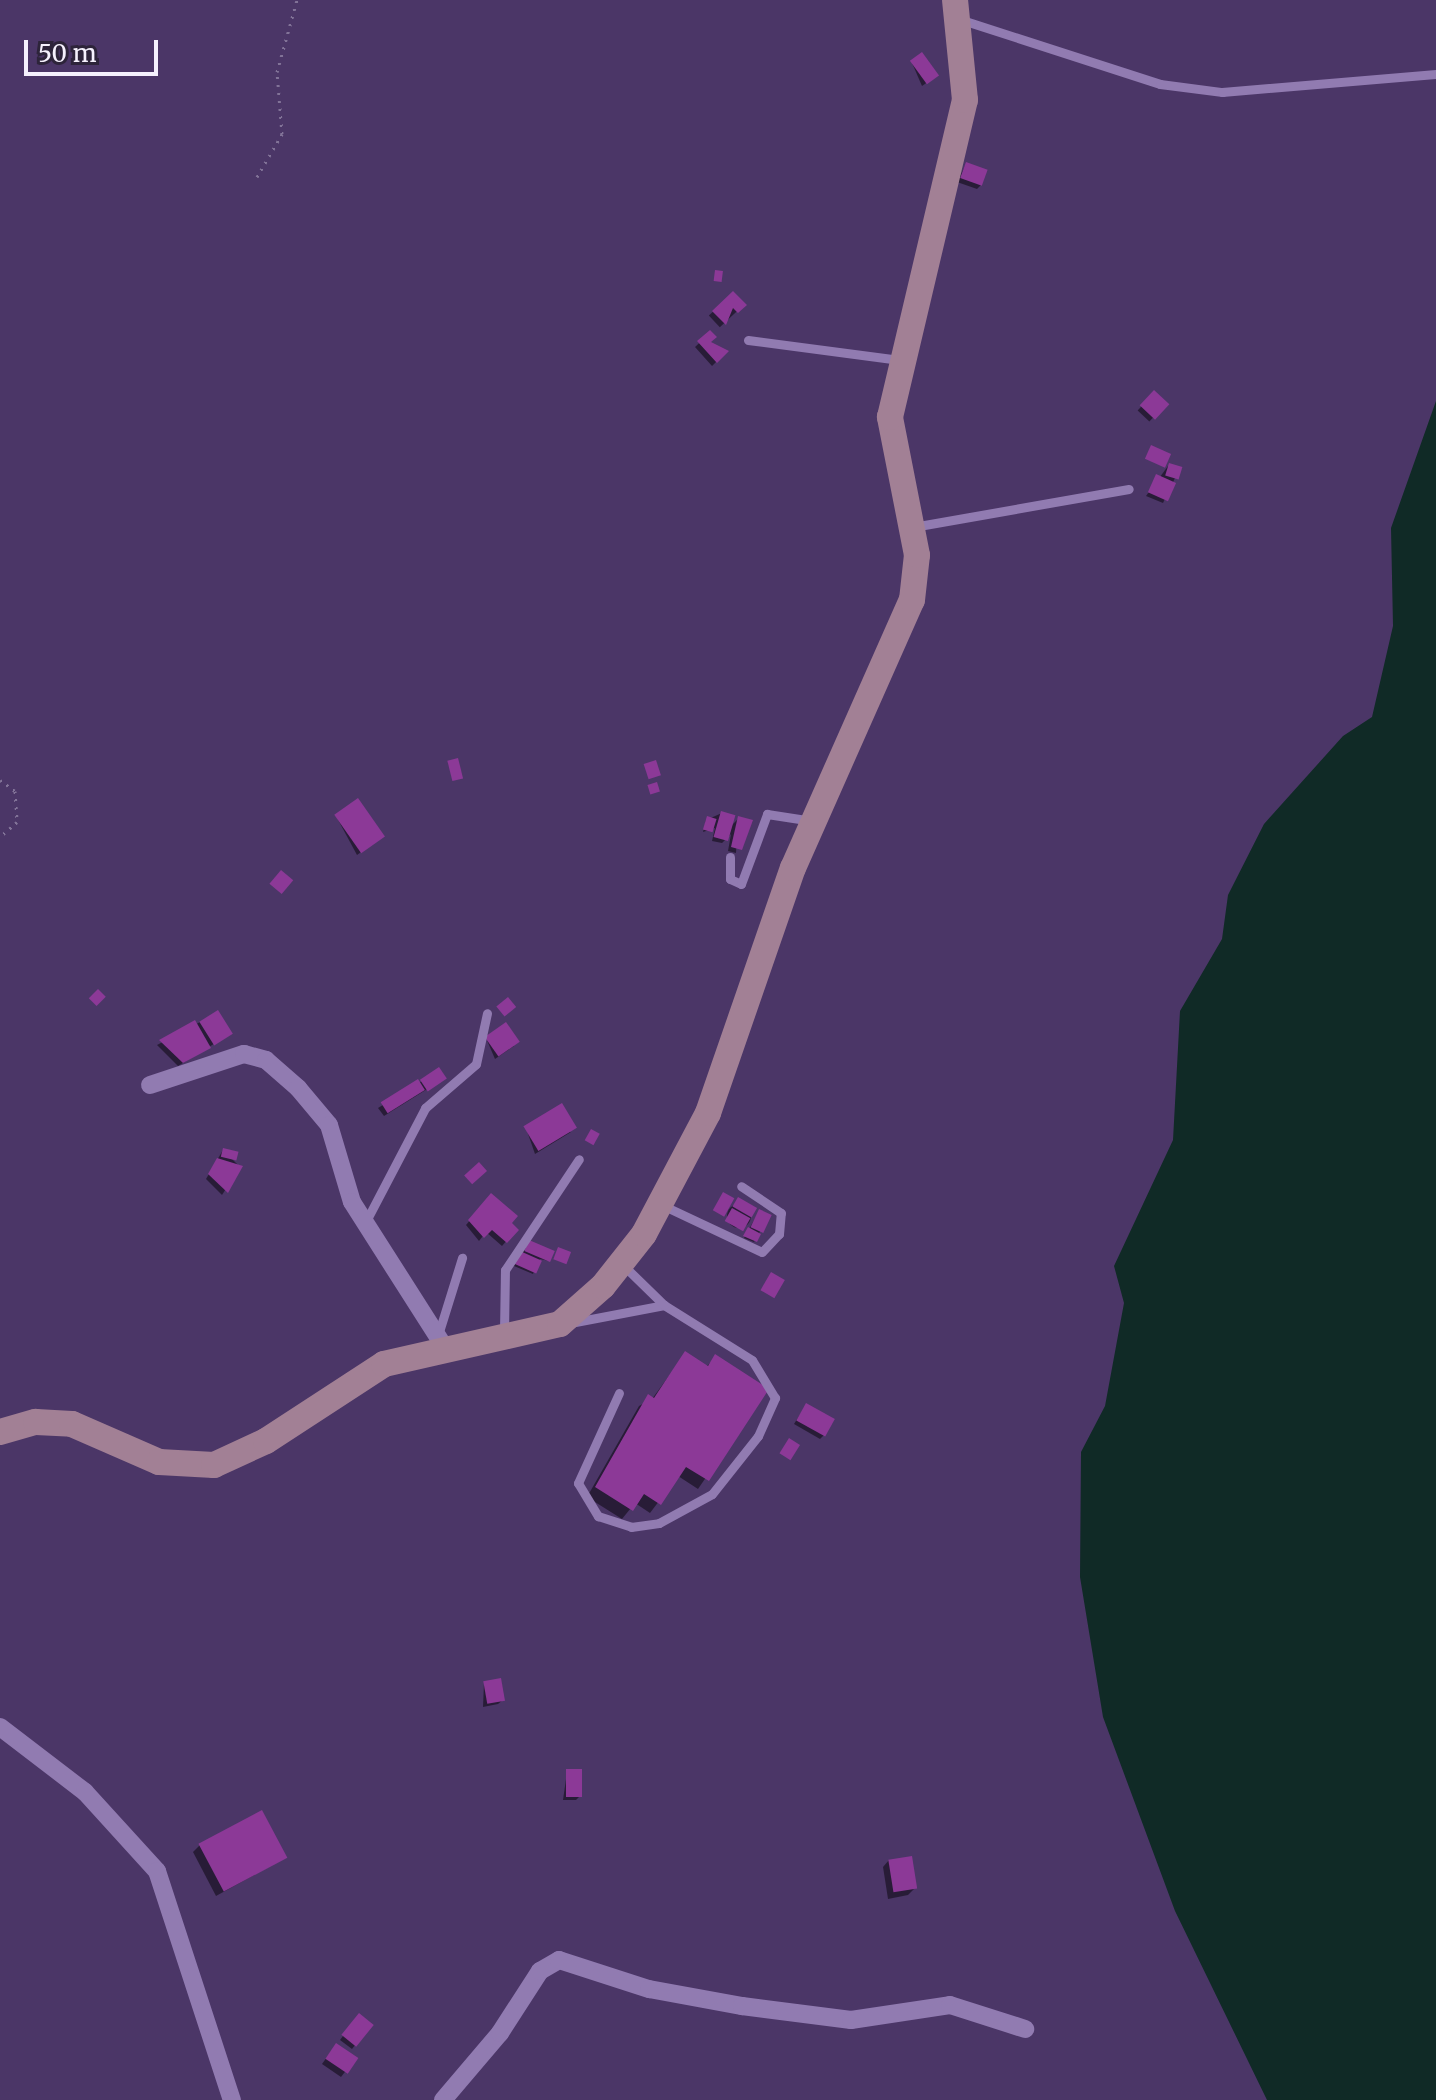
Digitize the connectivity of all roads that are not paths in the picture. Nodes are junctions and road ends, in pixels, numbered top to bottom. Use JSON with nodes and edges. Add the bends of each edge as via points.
{"nodes":[{"id":1,"x":956,"y":9,"type":"edge"},
{"id":2,"x":1436,"y":74,"type":"edge"},
{"id":3,"x":748,"y":340,"type":"dead end"},
{"id":4,"x":903,"y":361,"type":"junction"},
{"id":5,"x":1129,"y":489,"type":"dead end"},
{"id":6,"x":913,"y":527,"type":"junction"},
{"id":7,"x":812,"y":821,"type":"junction"},
{"id":8,"x":730,"y":857,"type":"dead end"},
{"id":9,"x":487,"y":1013,"type":"dead end"},
{"id":10,"x":150,"y":1085,"type":"dead end"},
{"id":11,"x":579,"y":1159,"type":"dead end"},
{"id":12,"x":741,"y":1186,"type":"dead end"},
{"id":13,"x":662,"y":1205,"type":"junction"},
{"id":14,"x":365,"y":1223,"type":"junction"},
{"id":15,"x":462,"y":1258,"type":"dead end"},
{"id":16,"x":623,"y":1265,"type":"junction"},
{"id":17,"x":664,"y":1305,"type":"junction"},
{"id":18,"x":560,"y":1324,"type":"junction"},
{"id":19,"x":504,"y":1332,"type":"junction"},
{"id":20,"x":440,"y":1340,"type":"junction"},
{"id":21,"x":619,"y":1393,"type":"dead end"},
{"id":22,"x":0,"y":1432,"type":"edge"},
{"id":23,"x":0,"y":1727,"type":"edge"},
{"id":24,"x":1025,"y":2029,"type":"dead end"},
{"id":25,"x":232,"y":2100,"type":"edge"},
{"id":26,"x":443,"y":2100,"type":"edge"}],
"edges":[{"from":1,"to":2,"type":"lane","via":[[1160,84],[1222,92]]},
{"from":1,"to":4,"type":"street","via":[[965,100]]},
{"from":3,"to":4,"type":"lane"},
{"from":4,"to":6,"type":"street","via":[[891,440]]},
{"from":5,"to":6,"type":"lane"},
{"from":6,"to":7,"type":"street","via":[[912,600]]},
{"from":7,"to":8,"type":"lane","via":[[767,814],[741,884],[730,879]]},
{"from":7,"to":13,"type":"street","via":[[733,1053]]},
{"from":9,"to":14,"type":"lane","via":[[476,1064],[432,1098]]},
{"from":10,"to":14,"type":"street","via":[[229,1057],[266,1060],[329,1125]]},
{"from":11,"to":19,"type":"lane","via":[[505,1270]]},
{"from":12,"to":13,"type":"lane","via":[[781,1213],[779,1234],[762,1252]]},
{"from":13,"to":16,"type":"street"},
{"from":14,"to":20,"type":"street"},
{"from":15,"to":20,"type":"lane"},
{"from":16,"to":17,"type":"lane"},
{"from":16,"to":18,"type":"street"},
{"from":17,"to":18,"type":"lane"},
{"from":17,"to":21,"type":"lane","via":[[766,1372],[775,1398],[770,1416],[735,1471],[689,1511],[622,1526],[588,1507],[578,1483]]},
{"from":18,"to":19,"type":"street"},
{"from":19,"to":20,"type":"street"},
{"from":20,"to":22,"type":"street","via":[[384,1364],[266,1441],[214,1465],[159,1462],[72,1424],[36,1422]]},
{"from":23,"to":25,"type":"street","via":[[85,1792],[157,1871]]},
{"from":24,"to":26,"type":"street","via":[[950,2005],[851,2020],[742,2006],[639,1987],[559,1960],[540,1971],[500,2033]]}]}
